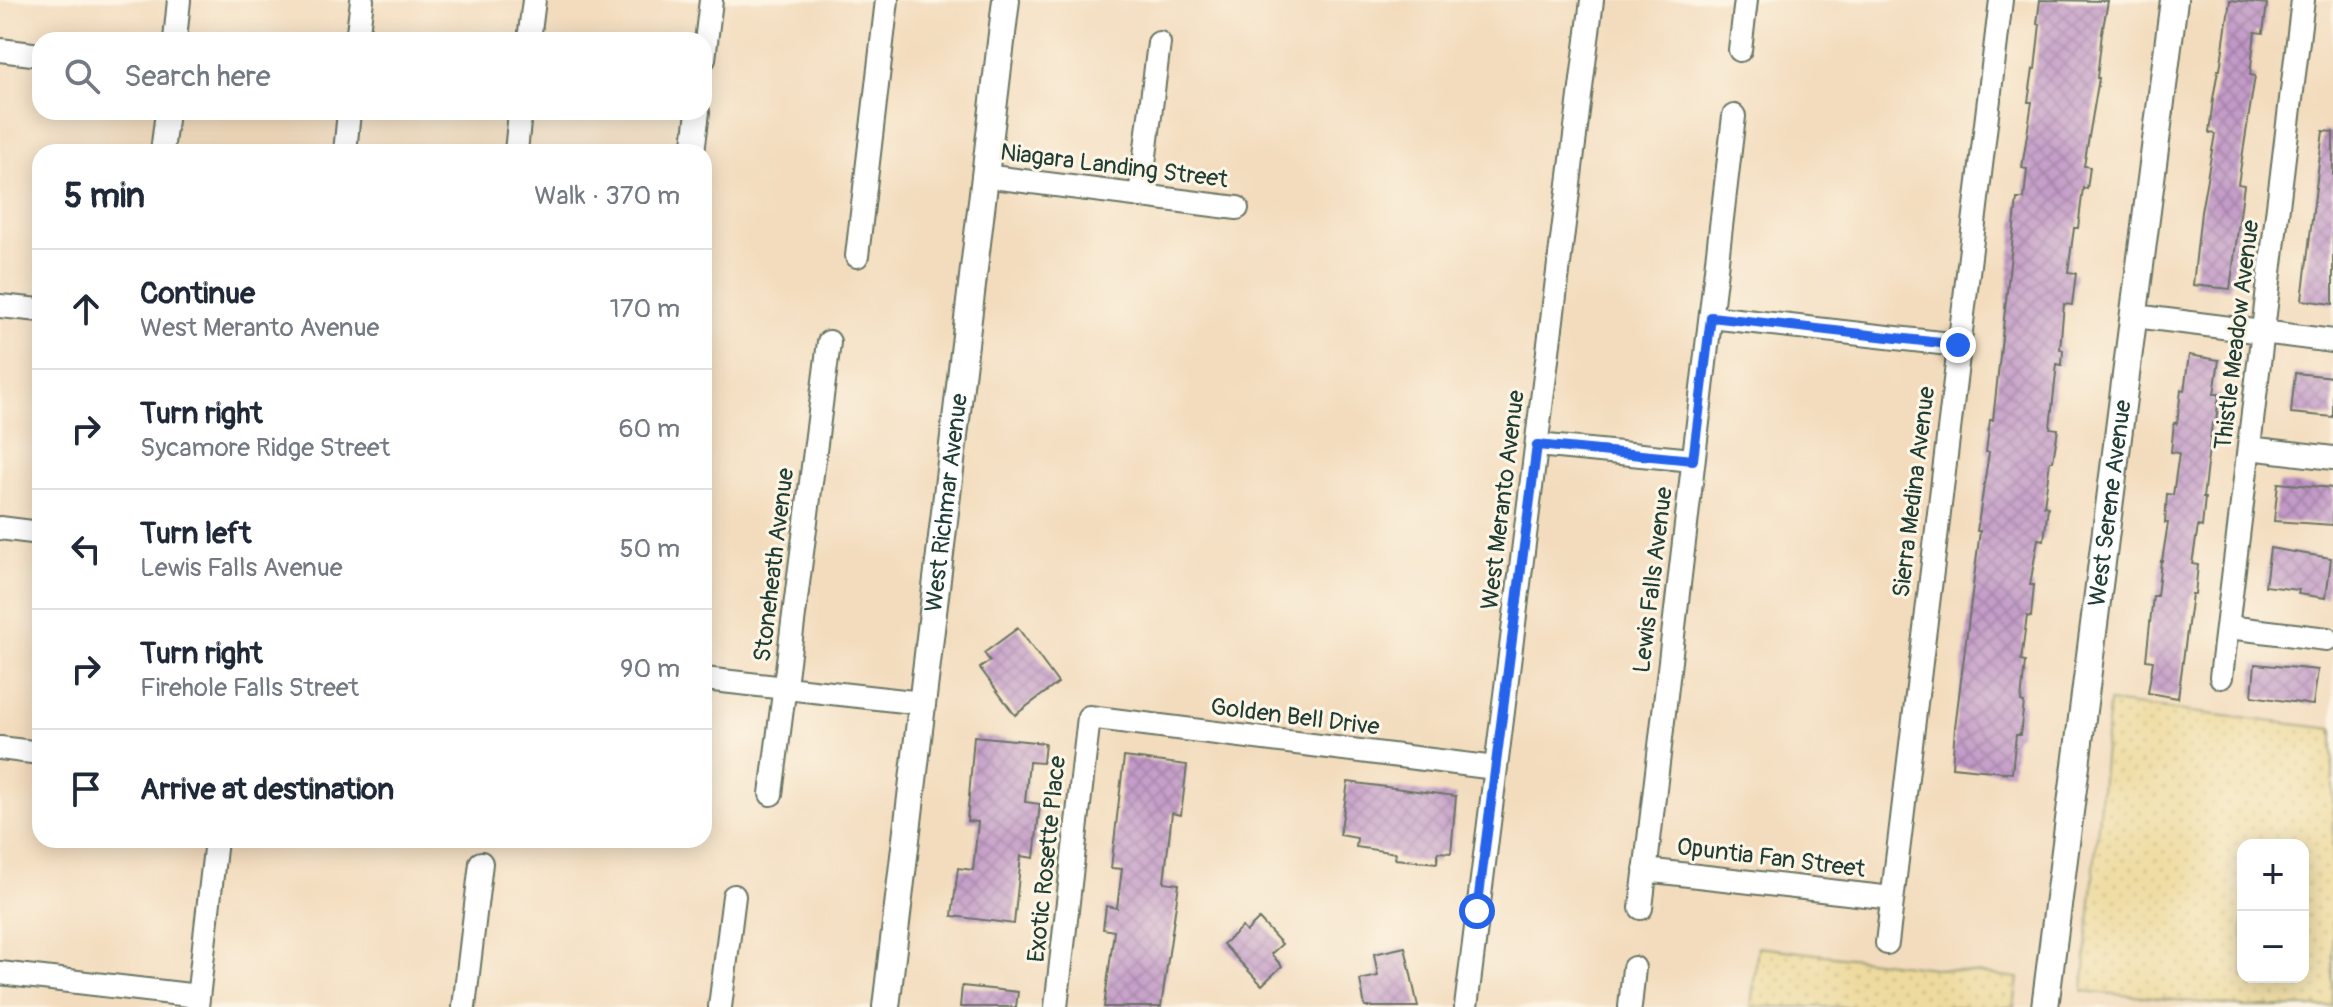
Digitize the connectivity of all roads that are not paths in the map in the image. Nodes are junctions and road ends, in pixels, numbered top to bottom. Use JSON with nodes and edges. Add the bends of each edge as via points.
{"nodes":[{"id":1,"x":179,"y":0,"type":"edge"},
{"id":2,"x":362,"y":0,"type":"edge"},
{"id":3,"x":534,"y":0,"type":"edge"},
{"id":4,"x":711,"y":0,"type":"edge"},
{"id":5,"x":887,"y":0,"type":"edge"},
{"id":6,"x":1006,"y":0,"type":"edge"},
{"id":7,"x":1592,"y":0,"type":"edge"},
{"id":8,"x":1746,"y":0,"type":"edge"},
{"id":9,"x":2001,"y":0,"type":"edge"},
{"id":10,"x":2174,"y":0,"type":"edge"},
{"id":11,"x":2303,"y":0,"type":"edge"},
{"id":12,"x":176,"y":32,"type":"edge"},
{"id":13,"x":358,"y":32,"type":"edge"},
{"id":14,"x":530,"y":32,"type":"edge"},
{"id":15,"x":707,"y":32,"type":"edge"},
{"id":16,"x":1159,"y":43,"type":"dead end"},
{"id":17,"x":0,"y":50,"type":"edge"},
{"id":18,"x":1740,"y":50,"type":"dead end"},
{"id":19,"x":32,"y":54,"type":"edge"},
{"id":20,"x":1734,"y":116,"type":"dead end"},
{"id":21,"x":166,"y":120,"type":"edge"},
{"id":22,"x":348,"y":120,"type":"edge"},
{"id":23,"x":519,"y":120,"type":"edge"},
{"id":24,"x":697,"y":120,"type":"edge"},
{"id":25,"x":163,"y":144,"type":"edge"},
{"id":26,"x":346,"y":144,"type":"edge"},
{"id":27,"x":517,"y":144,"type":"edge"},
{"id":28,"x":694,"y":144,"type":"edge"},
{"id":29,"x":984,"y":176,"type":"junction"},
{"id":30,"x":1140,"y":196,"type":"junction"},
{"id":31,"x":1237,"y":208,"type":"dead end"},
{"id":32,"x":857,"y":256,"type":"dead end"},
{"id":33,"x":0,"y":306,"type":"edge"},
{"id":34,"x":32,"y":309,"type":"edge"},
{"id":35,"x":2135,"y":316,"type":"junction"},
{"id":36,"x":1711,"y":317,"type":"junction"},
{"id":37,"x":2263,"y":332,"type":"junction"},
{"id":38,"x":2333,"y":341,"type":"edge"},
{"id":39,"x":829,"y":342,"type":"dead end"},
{"id":40,"x":1958,"y":345,"type":"junction"},
{"id":41,"x":1537,"y":445,"type":"junction"},
{"id":42,"x":2249,"y":448,"type":"junction"},
{"id":43,"x":2333,"y":458,"type":"edge"},
{"id":44,"x":1693,"y":460,"type":"junction"},
{"id":45,"x":0,"y":528,"type":"edge"},
{"id":46,"x":32,"y":532,"type":"edge"},
{"id":47,"x":2228,"y":627,"type":"junction"},
{"id":48,"x":2327,"y":639,"type":"dead end"},
{"id":49,"x":2221,"y":677,"type":"dead end"},
{"id":50,"x":712,"y":680,"type":"edge"},
{"id":51,"x":785,"y":688,"type":"junction"},
{"id":52,"x":922,"y":703,"type":"junction"},
{"id":53,"x":1089,"y":717,"type":"joint"},
{"id":54,"x":0,"y":748,"type":"edge"},
{"id":55,"x":32,"y":752,"type":"edge"},
{"id":56,"x":1495,"y":768,"type":"junction"},
{"id":57,"x":771,"y":794,"type":"dead end"},
{"id":58,"x":215,"y":848,"type":"edge"},
{"id":59,"x":481,"y":863,"type":"dead end"},
{"id":60,"x":1645,"y":870,"type":"junction"},
{"id":61,"x":734,"y":896,"type":"dead end"},
{"id":62,"x":1892,"y":898,"type":"junction"},
{"id":63,"x":1641,"y":908,"type":"dead end"},
{"id":64,"x":1887,"y":943,"type":"dead end"},
{"id":65,"x":1634,"y":968,"type":"dead end"},
{"id":66,"x":0,"y":973,"type":"edge"},
{"id":67,"x":197,"y":1001,"type":"edge"},
{"id":68,"x":464,"y":1007,"type":"edge"},
{"id":69,"x":720,"y":1007,"type":"edge"},
{"id":70,"x":886,"y":1007,"type":"edge"},
{"id":71,"x":1056,"y":1007,"type":"edge"},
{"id":72,"x":1466,"y":1007,"type":"edge"},
{"id":73,"x":1630,"y":1007,"type":"edge"},
{"id":74,"x":2045,"y":1007,"type":"edge"}],
"edges":[{"from":1,"to":12,"type":"street"},
{"from":2,"to":13,"type":"street"},
{"from":3,"to":14,"type":"street"},
{"from":4,"to":15,"type":"street"},
{"from":5,"to":32,"type":"street"},
{"from":6,"to":29,"type":"street","name":"West Richmar Avenue"},
{"from":7,"to":41,"type":"street","name":"West Meranto Avenue"},
{"from":8,"to":18,"type":"street"},
{"from":9,"to":40,"type":"street","name":"Sierra Medina Avenue"},
{"from":10,"to":35,"type":"street","name":"West Serene Avenue"},
{"from":11,"to":37,"type":"street","name":"Thistle Meadow Avenue"},
{"from":16,"to":30,"type":"street"},
{"from":17,"to":19,"type":"street"},
{"from":20,"to":36,"type":"street","name":"Lewis Falls Avenue"},
{"from":21,"to":25,"type":"street"},
{"from":22,"to":26,"type":"street"},
{"from":23,"to":27,"type":"street"},
{"from":24,"to":28,"type":"street"},
{"from":29,"to":30,"type":"street","name":"Niagara Landing Street"},
{"from":29,"to":52,"type":"street","name":"West Richmar Avenue"},
{"from":30,"to":31,"type":"street","name":"Niagara Landing Street"},
{"from":33,"to":34,"type":"street"},
{"from":35,"to":37,"type":"street"},
{"from":35,"to":74,"type":"street","name":"West Serene Avenue"},
{"from":36,"to":40,"type":"street"},
{"from":36,"to":44,"type":"street","name":"Lewis Falls Avenue"},
{"from":37,"to":38,"type":"street"},
{"from":37,"to":42,"type":"street","name":"Thistle Meadow Avenue"},
{"from":39,"to":51,"type":"street","name":"Stoneheath Avenue"},
{"from":40,"to":62,"type":"street","name":"Sierra Medina Avenue"},
{"from":41,"to":44,"type":"street"},
{"from":41,"to":56,"type":"street","name":"West Meranto Avenue"},
{"from":42,"to":43,"type":"street"},
{"from":42,"to":47,"type":"street","name":"Thistle Meadow Avenue"},
{"from":44,"to":60,"type":"street","name":"Lewis Falls Avenue"},
{"from":45,"to":46,"type":"street"},
{"from":47,"to":48,"type":"street"},
{"from":47,"to":49,"type":"street","name":"Thistle Meadow Avenue"},
{"from":50,"to":51,"type":"street"},
{"from":51,"to":52,"type":"street"},
{"from":51,"to":57,"type":"street","name":"Stoneheath Avenue"},
{"from":52,"to":70,"type":"street","name":"West Richmar Avenue"},
{"from":53,"to":56,"type":"street","name":"Golden Bell Drive"},
{"from":53,"to":71,"type":"street","name":"Exotic Rosette Place"},
{"from":54,"to":55,"type":"street"},
{"from":56,"to":72,"type":"street","name":"West Meranto Avenue"},
{"from":58,"to":67,"type":"street"},
{"from":59,"to":68,"type":"street"},
{"from":60,"to":62,"type":"street","name":"Opuntia Fan Street"},
{"from":60,"to":63,"type":"street","name":"Lewis Falls Avenue"},
{"from":61,"to":69,"type":"street"},
{"from":62,"to":64,"type":"street","name":"Sierra Medina Avenue"},
{"from":65,"to":73,"type":"street"},
{"from":66,"to":67,"type":"street"}]}
